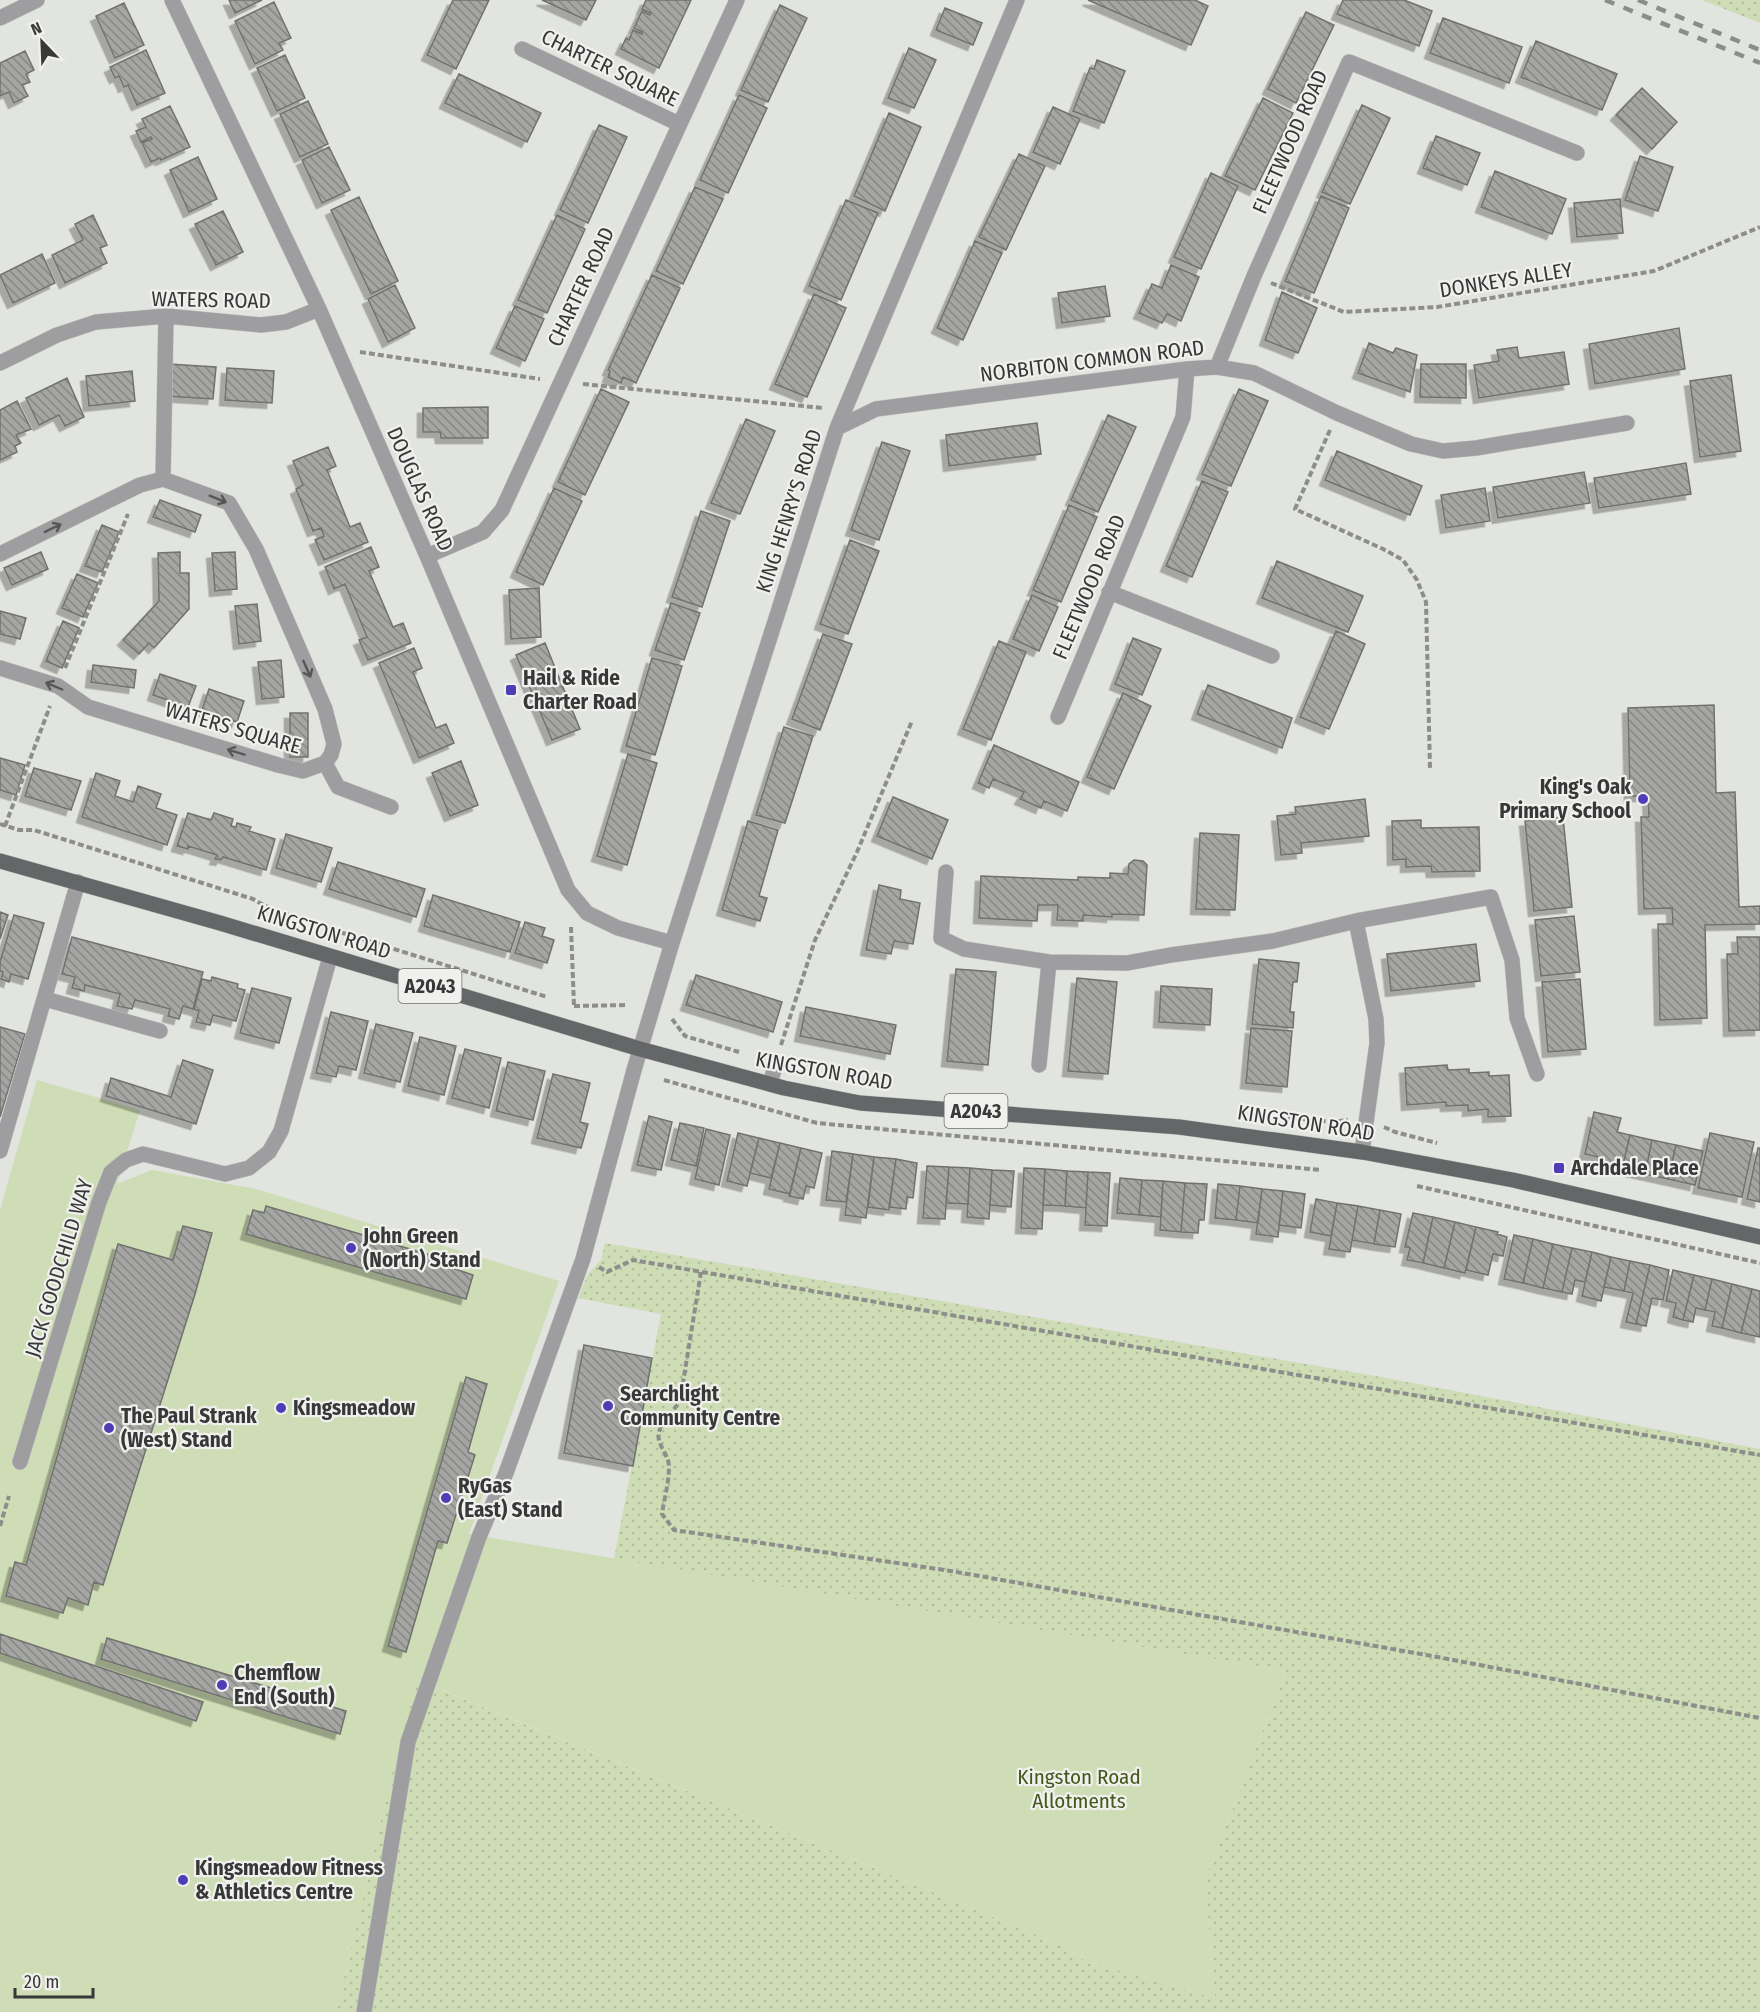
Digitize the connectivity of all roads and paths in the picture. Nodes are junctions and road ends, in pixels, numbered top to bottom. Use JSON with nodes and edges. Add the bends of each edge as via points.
{"nodes":[{"id":1,"x":38,"y":0,"type":"edge"},
{"id":2,"x":172,"y":0,"type":"edge"},
{"id":3,"x":737,"y":0,"type":"edge"},
{"id":4,"x":1017,"y":0,"type":"edge"},
{"id":5,"x":0,"y":18,"type":"edge"},
{"id":6,"x":522,"y":49,"type":"dead end"},
{"id":7,"x":679,"y":124,"type":"junction"},
{"id":8,"x":1577,"y":153,"type":"dead end"},
{"id":9,"x":1760,"y":227,"type":"edge"},
{"id":10,"x":1254,"y":276,"type":"junction"},
{"id":11,"x":319,"y":309,"type":"junction"},
{"id":12,"x":166,"y":316,"type":"junction"},
{"id":13,"x":336,"y":348,"type":"junction"},
{"id":14,"x":0,"y":363,"type":"edge"},
{"id":15,"x":1217,"y":367,"type":"junction"},
{"id":16,"x":1187,"y":369,"type":"junction"},
{"id":17,"x":561,"y":382,"type":"junction"},
{"id":18,"x":845,"y":410,"type":"junction"},
{"id":19,"x":1337,"y":413,"type":"junction"},
{"id":20,"x":1627,"y":423,"type":"dead end"},
{"id":21,"x":837,"y":428,"type":"junction"},
{"id":22,"x":163,"y":480,"type":"junction"},
{"id":23,"x":140,"y":485,"type":"junction"},
{"id":24,"x":0,"y":554,"type":"edge"},
{"id":25,"x":427,"y":556,"type":"junction"},
{"id":26,"x":1109,"y":592,"type":"junction"},
{"id":27,"x":1272,"y":656,"type":"dead end"},
{"id":28,"x":0,"y":668,"type":"edge"},
{"id":29,"x":58,"y":686,"type":"junction"},
{"id":30,"x":1058,"y":717,"type":"dead end"},
{"id":31,"x":912,"y":721,"type":"dead end"},
{"id":32,"x":325,"y":763,"type":"junction"},
{"id":33,"x":1430,"y":768,"type":"dead end"},
{"id":34,"x":391,"y":807,"type":"dead end"},
{"id":35,"x":2,"y":825,"type":"edge"},
{"id":36,"x":0,"y":861,"type":"edge"},
{"id":37,"x":946,"y":872,"type":"dead end"},
{"id":38,"x":78,"y":882,"type":"junction"},
{"id":39,"x":568,"y":890,"type":"junction"},
{"id":40,"x":1356,"y":921,"type":"junction"},
{"id":41,"x":672,"y":943,"type":"junction"},
{"id":42,"x":330,"y":957,"type":"junction"},
{"id":43,"x":1049,"y":962,"type":"junction"},
{"id":44,"x":45,"y":999,"type":"junction"},
{"id":45,"x":555,"y":1000,"type":"dead end"},
{"id":46,"x":565,"y":1003,"type":"dead end"},
{"id":47,"x":627,"y":1005,"type":"dead end"},
{"id":48,"x":574,"y":1006,"type":"junction"},
{"id":49,"x":672,"y":1019,"type":"dead end"},
{"id":50,"x":160,"y":1031,"type":"dead end"},
{"id":51,"x":640,"y":1049,"type":"junction"},
{"id":52,"x":748,"y":1055,"type":"dead end"},
{"id":53,"x":776,"y":1063,"type":"joint"},
{"id":54,"x":1039,"y":1065,"type":"dead end"},
{"id":55,"x":1537,"y":1074,"type":"dead end"},
{"id":56,"x":671,"y":1082,"type":"dead end"},
{"id":57,"x":770,"y":1084,"type":"junction"},
{"id":58,"x":0,"y":1151,"type":"edge"},
{"id":59,"x":1196,"y":1152,"type":"dead end"},
{"id":60,"x":1362,"y":1152,"type":"junction"},
{"id":61,"x":1196,"y":1158,"type":"junction"},
{"id":62,"x":1324,"y":1170,"type":"dead end"},
{"id":63,"x":1410,"y":1184,"type":"dead end"},
{"id":64,"x":1760,"y":1237,"type":"edge"},
{"id":65,"x":583,"y":1259,"type":"junction"},
{"id":66,"x":1760,"y":1263,"type":"edge"},
{"id":67,"x":700,"y":1272,"type":"junction"},
{"id":68,"x":1760,"y":1455,"type":"edge"},
{"id":69,"x":20,"y":1462,"type":"dead end"},
{"id":70,"x":9,"y":1496,"type":"dead end"},
{"id":71,"x":0,"y":1526,"type":"edge"},
{"id":72,"x":1760,"y":1718,"type":"edge"},
{"id":73,"x":364,"y":2012,"type":"edge"}],
"edges":[{"from":1,"to":5,"type":"street"},
{"from":2,"to":11,"type":"street","name":"DOUGLAS ROAD"},
{"from":3,"to":7,"type":"street","name":"CHARTER ROAD"},
{"from":4,"to":18,"type":"street","name":"KING HENRY'S ROAD"},
{"from":6,"to":7,"type":"street","name":"CHARTER SQUARE"},
{"from":7,"to":17,"type":"street","name":"CHARTER ROAD"},
{"from":8,"to":10,"type":"street","name":"FLEETWOOD ROAD","via":[[1349,62]]},
{"from":9,"to":10,"type":"path","name":"DONKEYS ALLEY","via":[[1654,271],[1437,307],[1344,312]]},
{"from":10,"to":15,"type":"street","name":"FLEETWOOD ROAD"},
{"from":11,"to":12,"type":"street","name":"WATERS ROAD","via":[[286,322],[261,325]]},
{"from":11,"to":13,"type":"street","name":"DOUGLAS ROAD"},
{"from":12,"to":14,"type":"street","name":"WATERS ROAD","via":[[96,322],[57,335]]},
{"from":12,"to":22,"type":"street"},
{"from":13,"to":17,"type":"path"},
{"from":13,"to":25,"type":"street","name":"DOUGLAS ROAD"},
{"from":15,"to":16,"type":"street","name":"NORBITON COMMON ROAD"},
{"from":15,"to":19,"type":"street","name":"NORBITON COMMON ROAD","via":[[1254,373]]},
{"from":16,"to":21,"type":"street","name":"NORBITON COMMON ROAD","via":[[876,409]]},
{"from":16,"to":26,"type":"street","name":"FLEETWOOD ROAD","via":[[1183,417]]},
{"from":17,"to":18,"type":"path"},
{"from":17,"to":25,"type":"street","name":"CHARTER ROAD","via":[[502,510],[483,532]]},
{"from":18,"to":21,"type":"street","name":"KING HENRY'S ROAD"},
{"from":19,"to":20,"type":"street","name":"NORBITON COMMON ROAD","via":[[1411,444],[1443,451]]},
{"from":19,"to":33,"type":"path","via":[[1294,509],[1403,560],[1417,580],[1426,602]]},
{"from":21,"to":41,"type":"street","name":"KING HENRY'S ROAD"},
{"from":22,"to":23,"type":"street"},
{"from":22,"to":32,"type":"street","name":"WATERS SQUARE","one_way":true,"via":[[229,503],[256,549],[325,709],[334,744]]},
{"from":24,"to":23,"type":"street","one_way":true},
{"from":23,"to":29,"type":"path"},
{"from":25,"to":39,"type":"street","name":"DOUGLAS ROAD"},
{"from":26,"to":27,"type":"street"},
{"from":26,"to":30,"type":"street","name":"FLEETWOOD ROAD"},
{"from":29,"to":28,"type":"street","name":"WATERS SQUARE","one_way":true},
{"from":32,"to":29,"type":"street","name":"WATERS SQUARE","one_way":true,"via":[[303,771],[278,765],[88,707]]},
{"from":29,"to":35,"type":"path"},
{"from":31,"to":53,"type":"path","via":[[815,940]]},
{"from":32,"to":34,"type":"street","via":[[338,787]]},
{"from":35,"to":45,"type":"path","name":"KINGSTON ROAD","via":[[34,830],[254,899],[267,908]]},
{"from":36,"to":38,"type":"main road","number":"A2043"},
{"from":37,"to":43,"type":"street","via":[[941,938],[964,949]]},
{"from":38,"to":42,"type":"main road","name":"KINGSTON ROAD","number":"A2043"},
{"from":38,"to":44,"type":"street"},
{"from":39,"to":41,"type":"street","name":"DOUGLAS ROAD","via":[[587,913],[618,928]]},
{"from":39,"to":48,"type":"path"},
{"from":40,"to":43,"type":"street","via":[[1273,941],[1127,963]]},
{"from":40,"to":55,"type":"street","via":[[1491,897],[1512,960],[1517,1018]]},
{"from":40,"to":60,"type":"street","via":[[1376,1019],[1377,1043]]},
{"from":41,"to":51,"type":"street","name":"KING HENRY'S ROAD"},
{"from":42,"to":51,"type":"main road","name":"KINGSTON ROAD","number":"A2043"},
{"from":42,"to":69,"type":"street","name":"JACK GOODCHILD WAY","via":[[282,1131],[269,1152],[249,1168],[225,1174],[143,1154],[126,1160],[111,1172]]},
{"from":43,"to":54,"type":"street"},
{"from":44,"to":50,"type":"street"},
{"from":44,"to":58,"type":"street"},
{"from":46,"to":48,"type":"path"},
{"from":47,"to":48,"type":"path"},
{"from":49,"to":52,"type":"path","via":[[685,1036]]},
{"from":51,"to":57,"type":"main road","name":"KINGSTON ROAD","number":"A2043"},
{"from":51,"to":65,"type":"street","name":"KING HENRY'S ROAD"},
{"from":53,"to":57,"type":"street"},
{"from":56,"to":61,"type":"path","name":"KINGSTON ROAD","via":[[817,1123]]},
{"from":57,"to":60,"type":"main road","name":"KINGSTON ROAD","number":"A2043","via":[[860,1103],[1179,1127]]},
{"from":59,"to":61,"type":"path"},
{"from":60,"to":64,"type":"main road","name":"KINGSTON ROAD","number":"A2043","via":[[1513,1180]]},
{"from":61,"to":62,"type":"path","name":"KINGSTON ROAD"},
{"from":63,"to":66,"type":"path"},
{"from":65,"to":67,"type":"path","via":[[607,1272],[633,1260]]},
{"from":65,"to":73,"type":"street","name":"KING HENRY'S ROAD","via":[[479,1537],[408,1742]]},
{"from":67,"to":68,"type":"path"},
{"from":67,"to":72,"type":"path","via":[[680,1401],[659,1433],[659,1444],[669,1465],[662,1514],[674,1530],[975,1575]]},
{"from":70,"to":71,"type":"path"}]}
